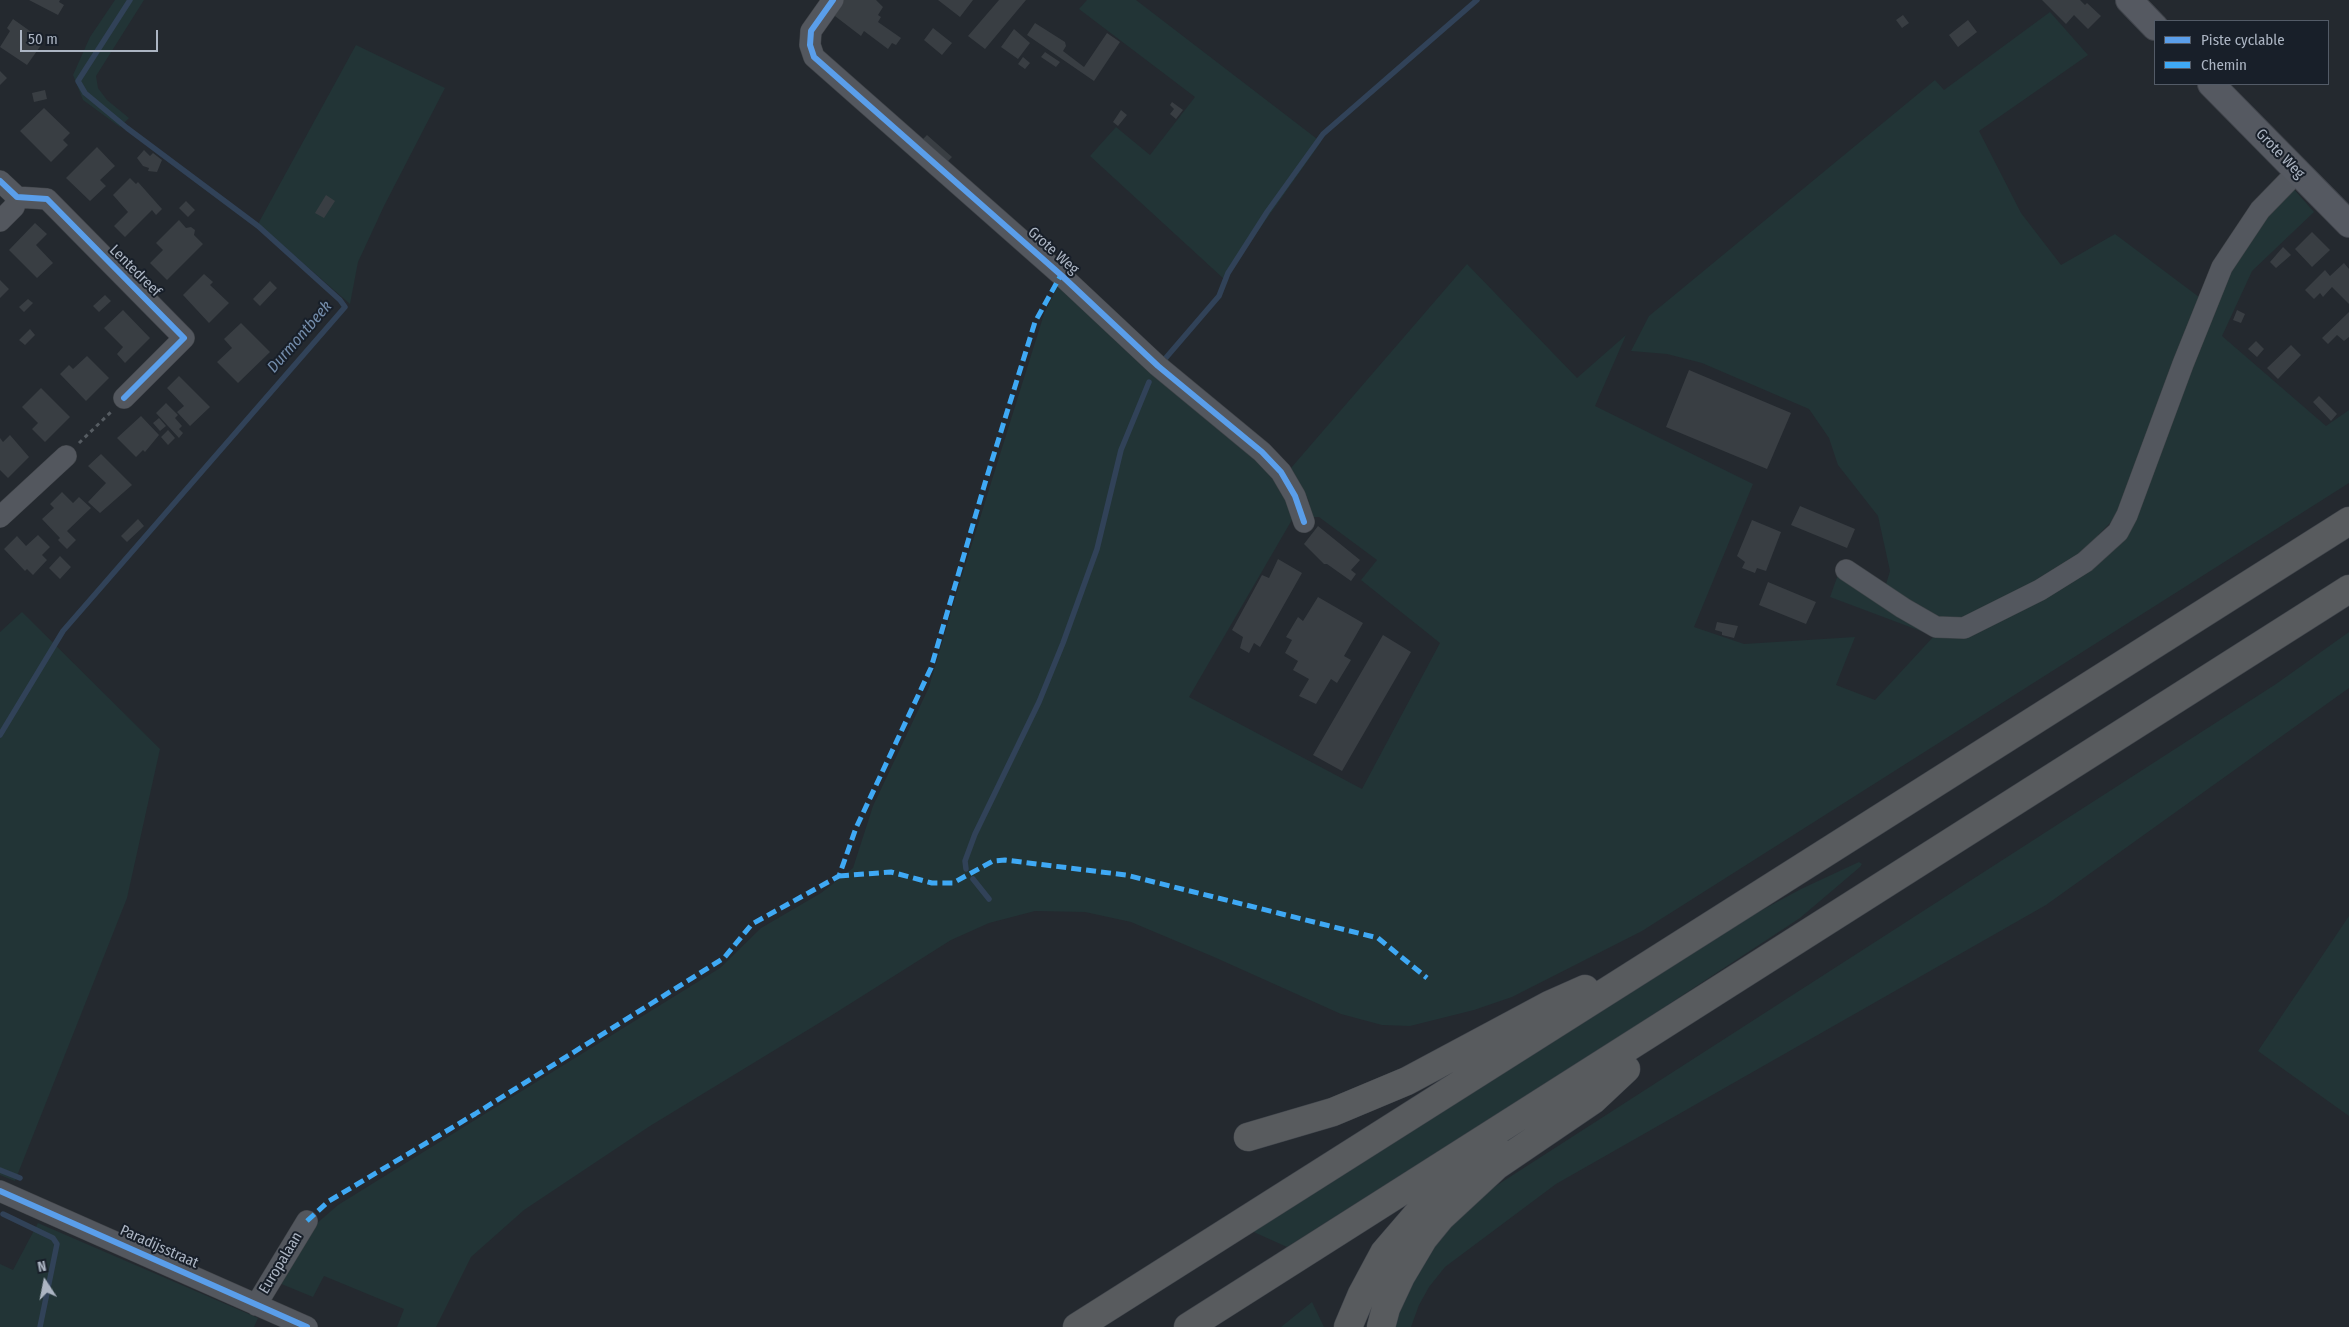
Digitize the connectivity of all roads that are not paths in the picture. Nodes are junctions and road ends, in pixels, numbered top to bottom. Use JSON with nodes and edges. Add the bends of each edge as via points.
{"nodes":[{"id":1,"x":833,"y":0,"type":"edge"},
{"id":2,"x":2129,"y":0,"type":"edge"},
{"id":3,"x":2154,"y":26,"type":"edge"},
{"id":4,"x":2212,"y":85,"type":"edge"},
{"id":5,"x":2297,"y":172,"type":"junction"},
{"id":6,"x":0,"y":181,"type":"edge"},
{"id":7,"x":17,"y":198,"type":"junction"},
{"id":8,"x":0,"y":221,"type":"edge"},
{"id":9,"x":2349,"y":224,"type":"edge"},
{"id":10,"x":124,"y":398,"type":"road end"},
{"id":11,"x":70,"y":452,"type":"road end"},
{"id":12,"x":0,"y":517,"type":"edge"},
{"id":13,"x":2349,"y":520,"type":"edge"},
{"id":14,"x":1304,"y":522,"type":"dead end"},
{"id":15,"x":1846,"y":570,"type":"dead end"},
{"id":16,"x":2349,"y":589,"type":"edge"},
{"id":17,"x":1664,"y":955,"type":"junction"},
{"id":18,"x":1646,"y":1037,"type":"junction"},
{"id":19,"x":1626,"y":1069,"type":"junction"},
{"id":20,"x":1248,"y":1136,"type":"dead end"},
{"id":21,"x":0,"y":1191,"type":"edge"},
{"id":22,"x":307,"y":1221,"type":"dead end"},
{"id":23,"x":256,"y":1305,"type":"junction"},
{"id":24,"x":307,"y":1327,"type":"edge"},
{"id":25,"x":1077,"y":1327,"type":"edge"},
{"id":26,"x":1188,"y":1327,"type":"edge"},
{"id":27,"x":1348,"y":1327,"type":"edge"},
{"id":28,"x":1381,"y":1327,"type":"edge"}],
"edges":[{"from":1,"to":14,"type":"street","name":"Grote Weg","via":[[812,31],[810,45],[814,56],[1061,275],[1158,366],[1262,452],[1281,472],[1295,496]]},
{"from":2,"to":3,"type":"main road"},
{"from":4,"to":5,"type":"main road","name":"Grote Weg"},
{"from":5,"to":9,"type":"main road","name":"Grote Weg"},
{"from":5,"to":15,"type":"street","via":[[2260,210],[2222,267],[2127,515],[2118,532],[2085,562],[2040,590],[1964,628],[1936,626]]},
{"from":6,"to":7,"type":"street"},
{"from":7,"to":8,"type":"street","via":[[14,207]]},
{"from":7,"to":10,"type":"street","name":"Lentedreef","via":[[47,199],[184,338]]},
{"from":11,"to":12,"type":"street"},
{"from":13,"to":17,"type":"highway"},
{"from":16,"to":18,"type":"highway"},
{"from":17,"to":20,"type":"highway","via":[[1549,1005],[1407,1081],[1333,1112]]},
{"from":17,"to":25,"type":"highway"},
{"from":18,"to":19,"type":"highway"},
{"from":18,"to":26,"type":"highway"},
{"from":19,"to":27,"type":"highway","via":[[1477,1164],[1421,1210],[1384,1253]]},
{"from":19,"to":28,"type":"highway","via":[[1593,1100],[1496,1166],[1441,1217],[1423,1239],[1401,1276]]},
{"from":21,"to":23,"type":"street","name":"Paradijsstraat"},
{"from":22,"to":23,"type":"street","name":"Europalaan"},
{"from":23,"to":24,"type":"street","name":"Paradijsstraat"}]}
